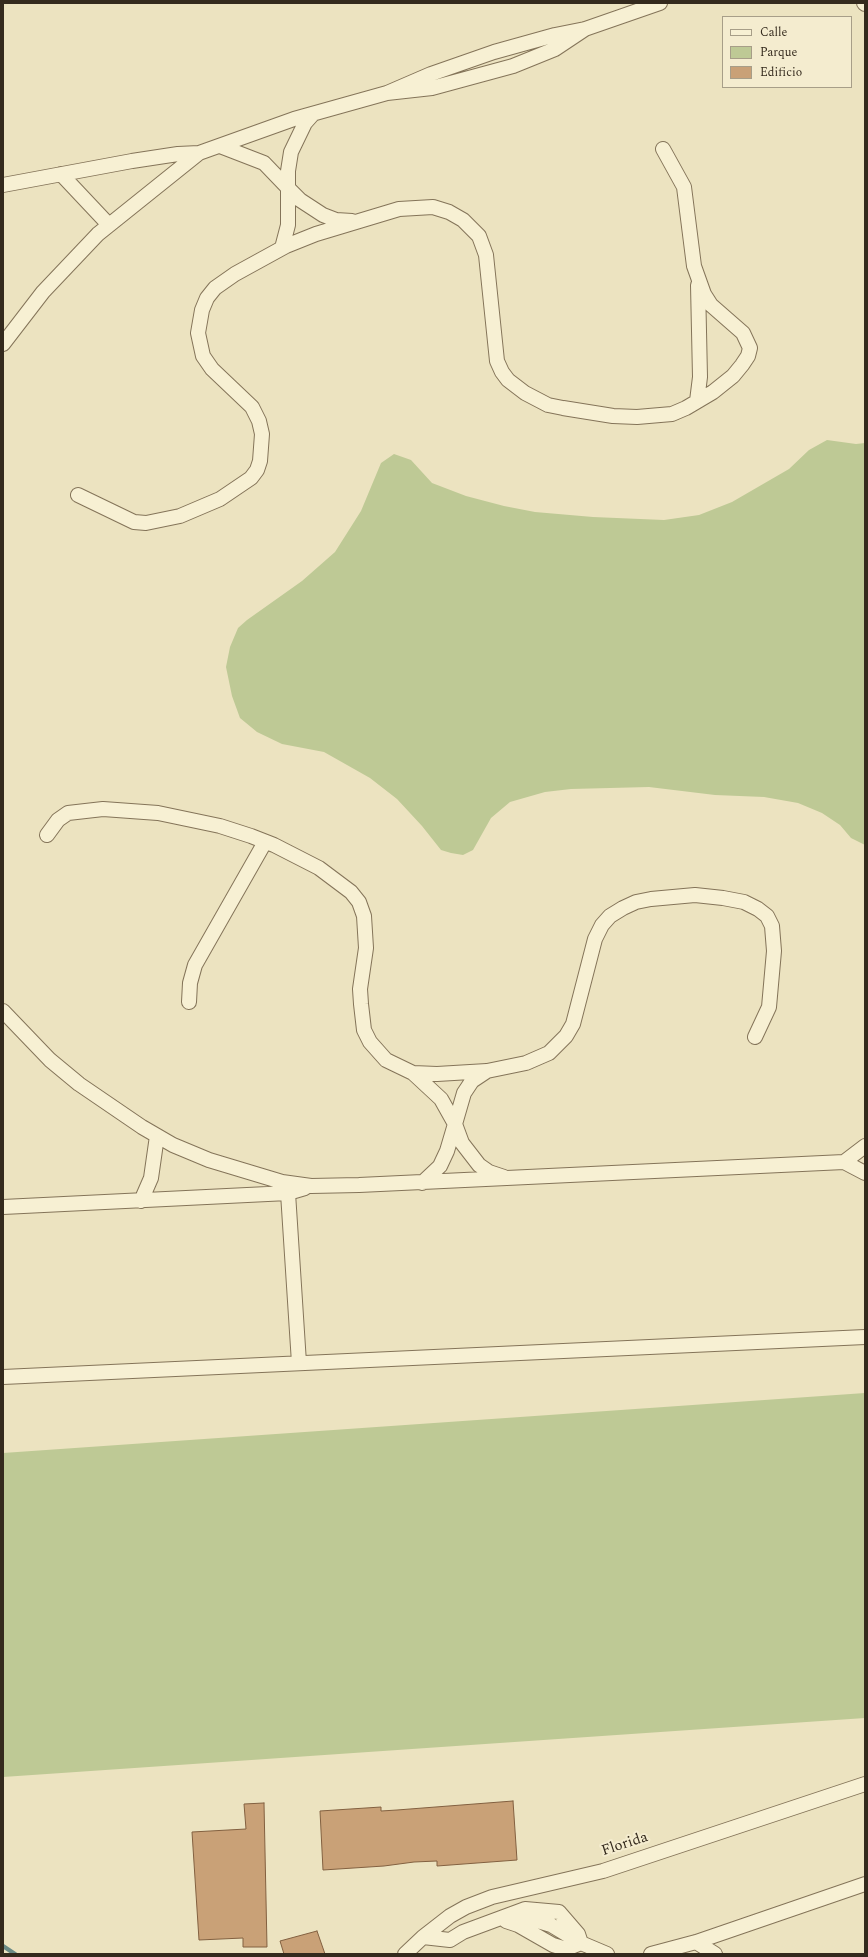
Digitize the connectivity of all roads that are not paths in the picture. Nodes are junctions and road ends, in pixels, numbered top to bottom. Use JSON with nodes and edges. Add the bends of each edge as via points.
{"nodes":[{"id":1,"x":660,"y":3,"type":"edge"},
{"id":2,"x":585,"y":29,"type":"junction"},
{"id":3,"x":387,"y":93,"type":"junction"},
{"id":4,"x":313,"y":114,"type":"junction"},
{"id":5,"x":220,"y":146,"type":"junction"},
{"id":6,"x":663,"y":149,"type":"dead end"},
{"id":7,"x":199,"y":153,"type":"junction"},
{"id":8,"x":61,"y":174,"type":"junction"},
{"id":9,"x":3,"y":185,"type":"edge"},
{"id":10,"x":288,"y":188,"type":"junction"},
{"id":11,"x":358,"y":222,"type":"junction"},
{"id":12,"x":109,"y":225,"type":"junction"},
{"id":13,"x":282,"y":248,"type":"junction"},
{"id":14,"x":698,"y":280,"type":"junction"},
{"id":15,"x":3,"y":344,"type":"edge"},
{"id":16,"x":697,"y":401,"type":"junction"},
{"id":17,"x":78,"y":495,"type":"dead end"},
{"id":18,"x":47,"y":835,"type":"dead end"},
{"id":19,"x":265,"y":842,"type":"junction"},
{"id":20,"x":189,"y":1002,"type":"dead end"},
{"id":21,"x":3,"y":1011,"type":"edge"},
{"id":22,"x":755,"y":1037,"type":"dead end"},
{"id":23,"x":487,"y":1071,"type":"junction"},
{"id":24,"x":414,"y":1073,"type":"junction"},
{"id":25,"x":455,"y":1124,"type":"junction"},
{"id":26,"x":158,"y":1136,"type":"junction"},
{"id":27,"x":865,"y":1146,"type":"edge"},
{"id":28,"x":844,"y":1162,"type":"junction"},
{"id":29,"x":863,"y":1174,"type":"edge"},
{"id":30,"x":510,"y":1179,"type":"junction"},
{"id":31,"x":422,"y":1183,"type":"junction"},
{"id":32,"x":285,"y":1187,"type":"junction"},
{"id":33,"x":141,"y":1201,"type":"junction"},
{"id":34,"x":3,"y":1207,"type":"edge"},
{"id":35,"x":865,"y":1337,"type":"edge"},
{"id":36,"x":299,"y":1363,"type":"junction"},
{"id":37,"x":3,"y":1377,"type":"edge"},
{"id":38,"x":865,"y":1784,"type":"edge"},
{"id":39,"x":865,"y":1884,"type":"edge"},
{"id":40,"x":423,"y":1937,"type":"junction"},
{"id":41,"x":696,"y":1942,"type":"junction"},
{"id":42,"x":405,"y":1954,"type":"edge"},
{"id":43,"x":607,"y":1954,"type":"edge"},
{"id":44,"x":651,"y":1954,"type":"edge"},
{"id":45,"x":715,"y":1954,"type":"edge"}],
"edges":[{"from":1,"to":2,"type":"street"},
{"from":2,"to":3,"type":"street","via":[[555,34],[494,52]]},
{"from":2,"to":3,"type":"street","via":[[555,49],[514,66],[432,88]]},
{"from":3,"to":4,"type":"street"},
{"from":4,"to":5,"type":"street"},
{"from":4,"to":10,"type":"street","via":[[305,123],[291,152]]},
{"from":5,"to":7,"type":"street"},
{"from":5,"to":10,"type":"street","via":[[264,163]]},
{"from":6,"to":14,"type":"street","via":[[684,187],[691,252]]},
{"from":7,"to":8,"type":"street","via":[[178,154]]},
{"from":7,"to":12,"type":"street"},
{"from":8,"to":9,"type":"street"},
{"from":8,"to":12,"type":"street"},
{"from":10,"to":11,"type":"street","via":[[322,215],[336,220]]},
{"from":10,"to":13,"type":"street","via":[[288,225]]},
{"from":11,"to":13,"type":"street","via":[[316,234]]},
{"from":11,"to":16,"type":"street","via":[[399,210],[433,207],[449,212],[472,228],[479,236],[486,255],[497,361],[508,380],[525,394],[548,405],[613,416],[655,417],[672,414]]},
{"from":12,"to":15,"type":"street","via":[[43,292]]},
{"from":13,"to":17,"type":"street","via":[[215,288],[207,298],[199,322],[199,344],[203,356],[212,369],[252,408],[259,421],[262,448],[257,470],[251,478],[220,499],[180,516],[146,523],[134,522]]},
{"from":14,"to":16,"type":"street","via":[[700,377]]},
{"from":14,"to":16,"type":"street","via":[[711,305],[743,333],[750,348],[748,356],[733,376]]},
{"from":18,"to":19,"type":"street","via":[[58,820],[68,813],[103,809],[158,813],[185,818],[220,826]]},
{"from":19,"to":20,"type":"street","via":[[195,965],[190,983]]},
{"from":19,"to":24,"type":"street","via":[[319,868],[346,888],[359,902],[366,930],[360,989],[364,1030],[370,1042],[386,1060]]},
{"from":21,"to":26,"type":"street","via":[[50,1060],[79,1084]]},
{"from":22,"to":23,"type":"street","via":[[769,1007],[774,951],[772,926],[766,916],[758,908],[744,902],[723,898],[695,895],[651,899],[623,908],[602,925],[595,939],[573,1024],[558,1045],[539,1059]]},
{"from":23,"to":24,"type":"street"},
{"from":23,"to":25,"type":"street","via":[[472,1081],[464,1093]]},
{"from":24,"to":25,"type":"street","via":[[441,1099]]},
{"from":25,"to":30,"type":"street","via":[[462,1143],[479,1165],[489,1172]]},
{"from":25,"to":31,"type":"street","via":[[440,1166]]},
{"from":26,"to":32,"type":"street","via":[[209,1160]]},
{"from":26,"to":33,"type":"street","via":[[151,1178]]},
{"from":27,"to":28,"type":"street"},
{"from":28,"to":29,"type":"street"},
{"from":28,"to":30,"type":"street"},
{"from":30,"to":31,"type":"street"},
{"from":31,"to":32,"type":"street"},
{"from":32,"to":33,"type":"street"},
{"from":32,"to":36,"type":"street"},
{"from":33,"to":34,"type":"street"},
{"from":35,"to":36,"type":"street"},
{"from":36,"to":37,"type":"street"},
{"from":38,"to":40,"type":"street","name":"Florida","via":[[603,1870],[492,1897],[450,1916]]},
{"from":39,"to":41,"type":"street"},
{"from":40,"to":42,"type":"street","name":"Florida"},
{"from":40,"to":43,"type":"street","via":[[450,1940],[463,1932],[500,1918],[528,1918],[552,1925],[581,1943]]},
{"from":41,"to":44,"type":"street"},
{"from":41,"to":45,"type":"street"}]}
